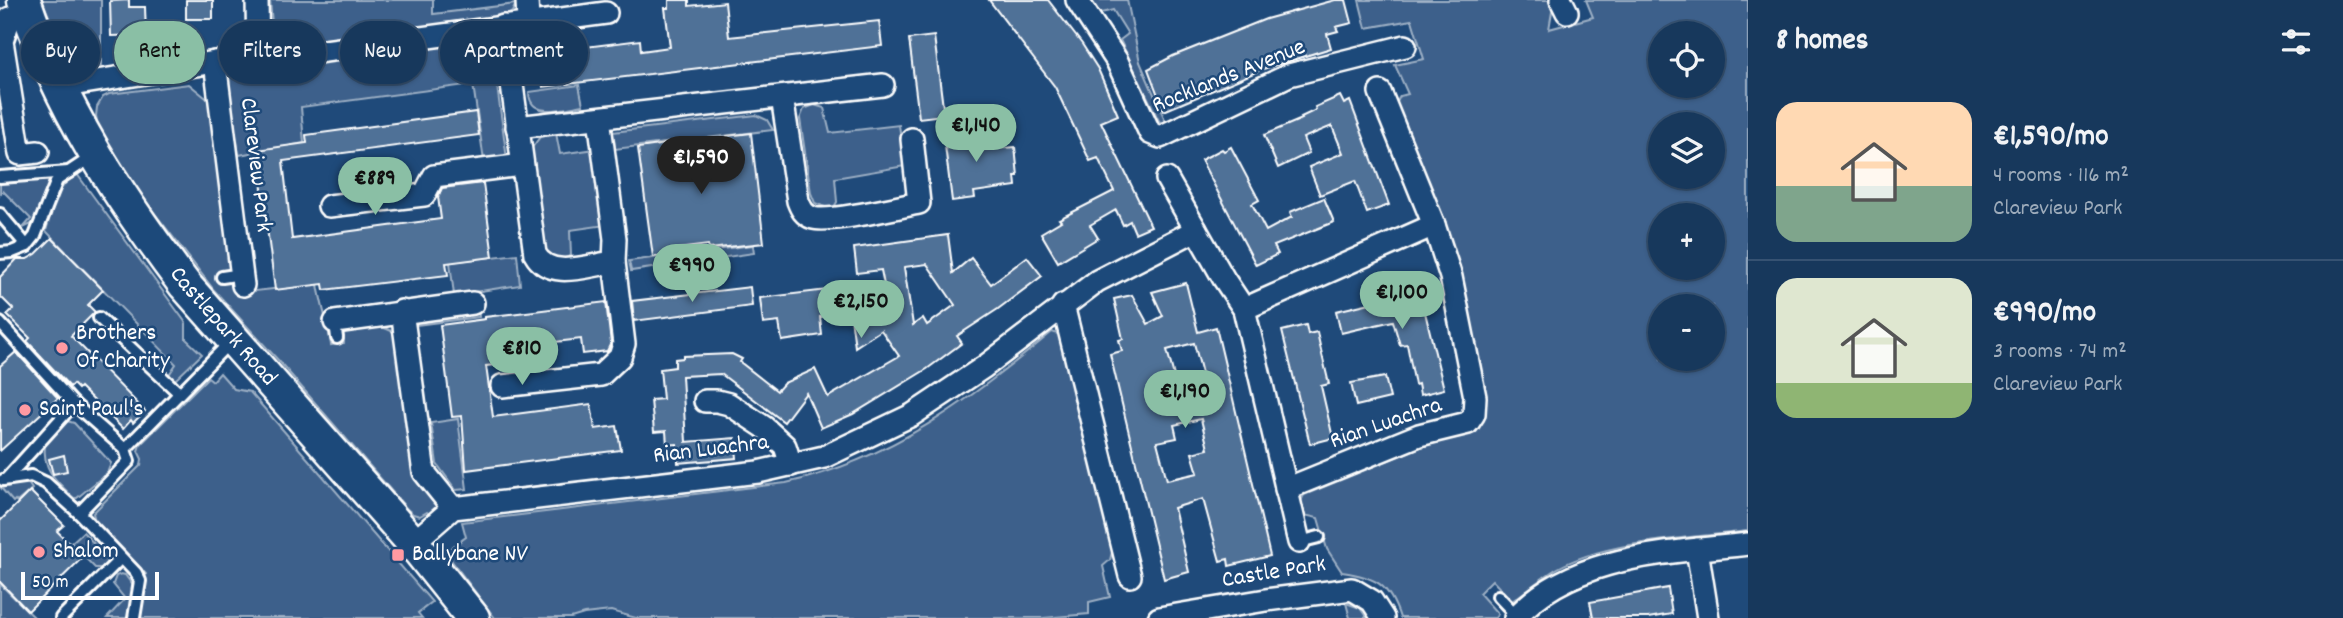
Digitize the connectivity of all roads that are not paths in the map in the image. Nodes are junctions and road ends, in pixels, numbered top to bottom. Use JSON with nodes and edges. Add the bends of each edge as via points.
{"nodes":[{"id":1,"x":257,"y":0,"type":"edge"},
{"id":2,"x":527,"y":0,"type":"edge"},
{"id":3,"x":1077,"y":0,"type":"edge"},
{"id":4,"x":26,"y":6,"type":"edge"},
{"id":5,"x":606,"y":13,"type":"dead end"},
{"id":6,"x":257,"y":21,"type":"edge"},
{"id":7,"x":527,"y":21,"type":"edge"},
{"id":8,"x":536,"y":21,"type":"edge"},
{"id":9,"x":440,"y":35,"type":"edge"},
{"id":10,"x":1405,"y":46,"type":"dead end"},
{"id":11,"x":326,"y":51,"type":"edge"},
{"id":12,"x":215,"y":62,"type":"junction"},
{"id":13,"x":219,"y":62,"type":"edge"},
{"id":14,"x":511,"y":84,"type":"edge"},
{"id":15,"x":883,"y":85,"type":"dead end"},
{"id":16,"x":59,"y":87,"type":"junction"},
{"id":17,"x":1384,"y":90,"type":"dead end"},
{"id":18,"x":782,"y":97,"type":"junction"},
{"id":19,"x":599,"y":118,"type":"junction"},
{"id":20,"x":517,"y":127,"type":"junction"},
{"id":21,"x":912,"y":139,"type":"dead end"},
{"id":22,"x":38,"y":152,"type":"dead end"},
{"id":23,"x":82,"y":163,"type":"junction"},
{"id":24,"x":522,"y":165,"type":"junction"},
{"id":25,"x":0,"y":177,"type":"edge"},
{"id":26,"x":1167,"y":179,"type":"dead end"},
{"id":27,"x":329,"y":206,"type":"dead end"},
{"id":28,"x":0,"y":214,"type":"edge"},
{"id":29,"x":1434,"y":225,"type":"junction"},
{"id":30,"x":1196,"y":230,"type":"junction"},
{"id":31,"x":27,"y":246,"type":"junction"},
{"id":32,"x":0,"y":253,"type":"edge"},
{"id":33,"x":614,"y":262,"type":"junction"},
{"id":34,"x":236,"y":279,"type":"dead end"},
{"id":35,"x":473,"y":303,"type":"dead end"},
{"id":36,"x":1063,"y":305,"type":"junction"},
{"id":37,"x":1244,"y":309,"type":"junction"},
{"id":38,"x":402,"y":312,"type":"junction"},
{"id":39,"x":99,"y":318,"type":"dead end"},
{"id":40,"x":0,"y":323,"type":"edge"},
{"id":41,"x":336,"y":330,"type":"dead end"},
{"id":42,"x":232,"y":340,"type":"junction"},
{"id":43,"x":502,"y":386,"type":"dead end"},
{"id":44,"x":179,"y":393,"type":"junction"},
{"id":45,"x":705,"y":401,"type":"dead end"},
{"id":46,"x":74,"y":404,"type":"junction"},
{"id":47,"x":125,"y":449,"type":"junction"},
{"id":48,"x":791,"y":466,"type":"junction"},
{"id":49,"x":3,"y":480,"type":"edge"},
{"id":50,"x":1286,"y":489,"type":"junction"},
{"id":51,"x":453,"y":508,"type":"junction"},
{"id":52,"x":79,"y":513,"type":"junction"},
{"id":53,"x":1309,"y":540,"type":"dead end"},
{"id":54,"x":413,"y":543,"type":"junction"},
{"id":55,"x":1748,"y":544,"type":"edge"},
{"id":56,"x":1697,"y":549,"type":"junction"},
{"id":57,"x":121,"y":558,"type":"junction"},
{"id":58,"x":1122,"y":578,"type":"dead end"},
{"id":59,"x":1498,"y":596,"type":"dead end"},
{"id":60,"x":1516,"y":617,"type":"edge"},
{"id":61,"x":61,"y":618,"type":"edge"},
{"id":62,"x":134,"y":618,"type":"edge"},
{"id":63,"x":473,"y":618,"type":"edge"},
{"id":64,"x":1159,"y":618,"type":"edge"},
{"id":65,"x":1383,"y":618,"type":"edge"},
{"id":66,"x":1708,"y":618,"type":"edge"}],
"edges":[{"from":1,"to":6,"type":"street"},
{"from":2,"to":7,"type":"street"},
{"from":3,"to":10,"type":"street","name":"Rocklands Avenue","via":[[1118,61],[1150,133],[1160,137],[1289,75]]},
{"from":4,"to":16,"type":"street","name":"Castlepark Road"},
{"from":4,"to":22,"type":"street","via":[[10,18],[2,41],[20,153]]},
{"from":5,"to":8,"type":"street","name":"Clareview Park"},
{"from":9,"to":11,"type":"street","name":"Clareview Park"},
{"from":12,"to":13,"type":"street","name":"Clareview Park"},
{"from":12,"to":16,"type":"street","name":"Clareview Park"},
{"from":12,"to":34,"type":"street","name":"Clareview Park"},
{"from":14,"to":20,"type":"street"},
{"from":15,"to":18,"type":"street"},
{"from":16,"to":23,"type":"street","name":"Castlepark Road"},
{"from":17,"to":29,"type":"street","name":"Rian Luachra"},
{"from":18,"to":19,"type":"street"},
{"from":18,"to":21,"type":"street","via":[[798,201],[804,213],[817,219],[919,203]]},
{"from":19,"to":20,"type":"street"},
{"from":19,"to":33,"type":"street"},
{"from":20,"to":24,"type":"street"},
{"from":23,"to":25,"type":"lane"},
{"from":23,"to":31,"type":"lane","via":[[57,180]]},
{"from":23,"to":42,"type":"street","name":"Castlepark Road"},
{"from":24,"to":27,"type":"street","via":[[434,176],[424,195]]},
{"from":24,"to":33,"type":"street","via":[[533,248],[541,263],[556,270]]},
{"from":26,"to":30,"type":"street"},
{"from":28,"to":31,"type":"lane"},
{"from":29,"to":37,"type":"street"},
{"from":29,"to":50,"type":"street","name":"Rian Luachra","via":[[1464,334],[1475,397],[1471,420],[1419,435]]},
{"from":30,"to":36,"type":"street","name":"Rian Luachra","via":[[1116,270]]},
{"from":30,"to":37,"type":"street"},
{"from":31,"to":32,"type":"lane"},
{"from":33,"to":43,"type":"street","via":[[624,344],[620,357],[601,375]]},
{"from":35,"to":38,"type":"street"},
{"from":36,"to":48,"type":"street","name":"Rian Luachra","via":[[984,367],[912,415],[839,451]]},
{"from":36,"to":58,"type":"street"},
{"from":37,"to":50,"type":"street"},
{"from":38,"to":41,"type":"street"},
{"from":38,"to":51,"type":"street","via":[[423,466]]},
{"from":39,"to":44,"type":"lane"},
{"from":40,"to":46,"type":"lane"},
{"from":42,"to":44,"type":"lane"},
{"from":42,"to":54,"type":"street","name":"Castlepark Road"},
{"from":44,"to":47,"type":"lane"},
{"from":45,"to":48,"type":"street","name":"Rian Luachra","via":[[729,404],[764,427],[785,446]]},
{"from":46,"to":47,"type":"lane"},
{"from":46,"to":49,"type":"lane"},
{"from":47,"to":52,"type":"lane","via":[[129,461]]},
{"from":48,"to":51,"type":"street","name":"Rian Luachra"},
{"from":49,"to":52,"type":"lane","via":[[31,476],[46,483]]},
{"from":50,"to":53,"type":"street"},
{"from":51,"to":54,"type":"street"},
{"from":52,"to":57,"type":"lane"},
{"from":54,"to":63,"type":"street","name":"Castlepark Road"},
{"from":55,"to":56,"type":"street"},
{"from":56,"to":60,"type":"street","via":[[1611,563],[1549,590]]},
{"from":56,"to":66,"type":"street"},
{"from":57,"to":61,"type":"lane"},
{"from":57,"to":62,"type":"lane","via":[[139,581]]},
{"from":59,"to":60,"type":"lane"},
{"from":64,"to":65,"type":"street","name":"Castle Park","via":[[1352,589],[1372,601]]}]}
